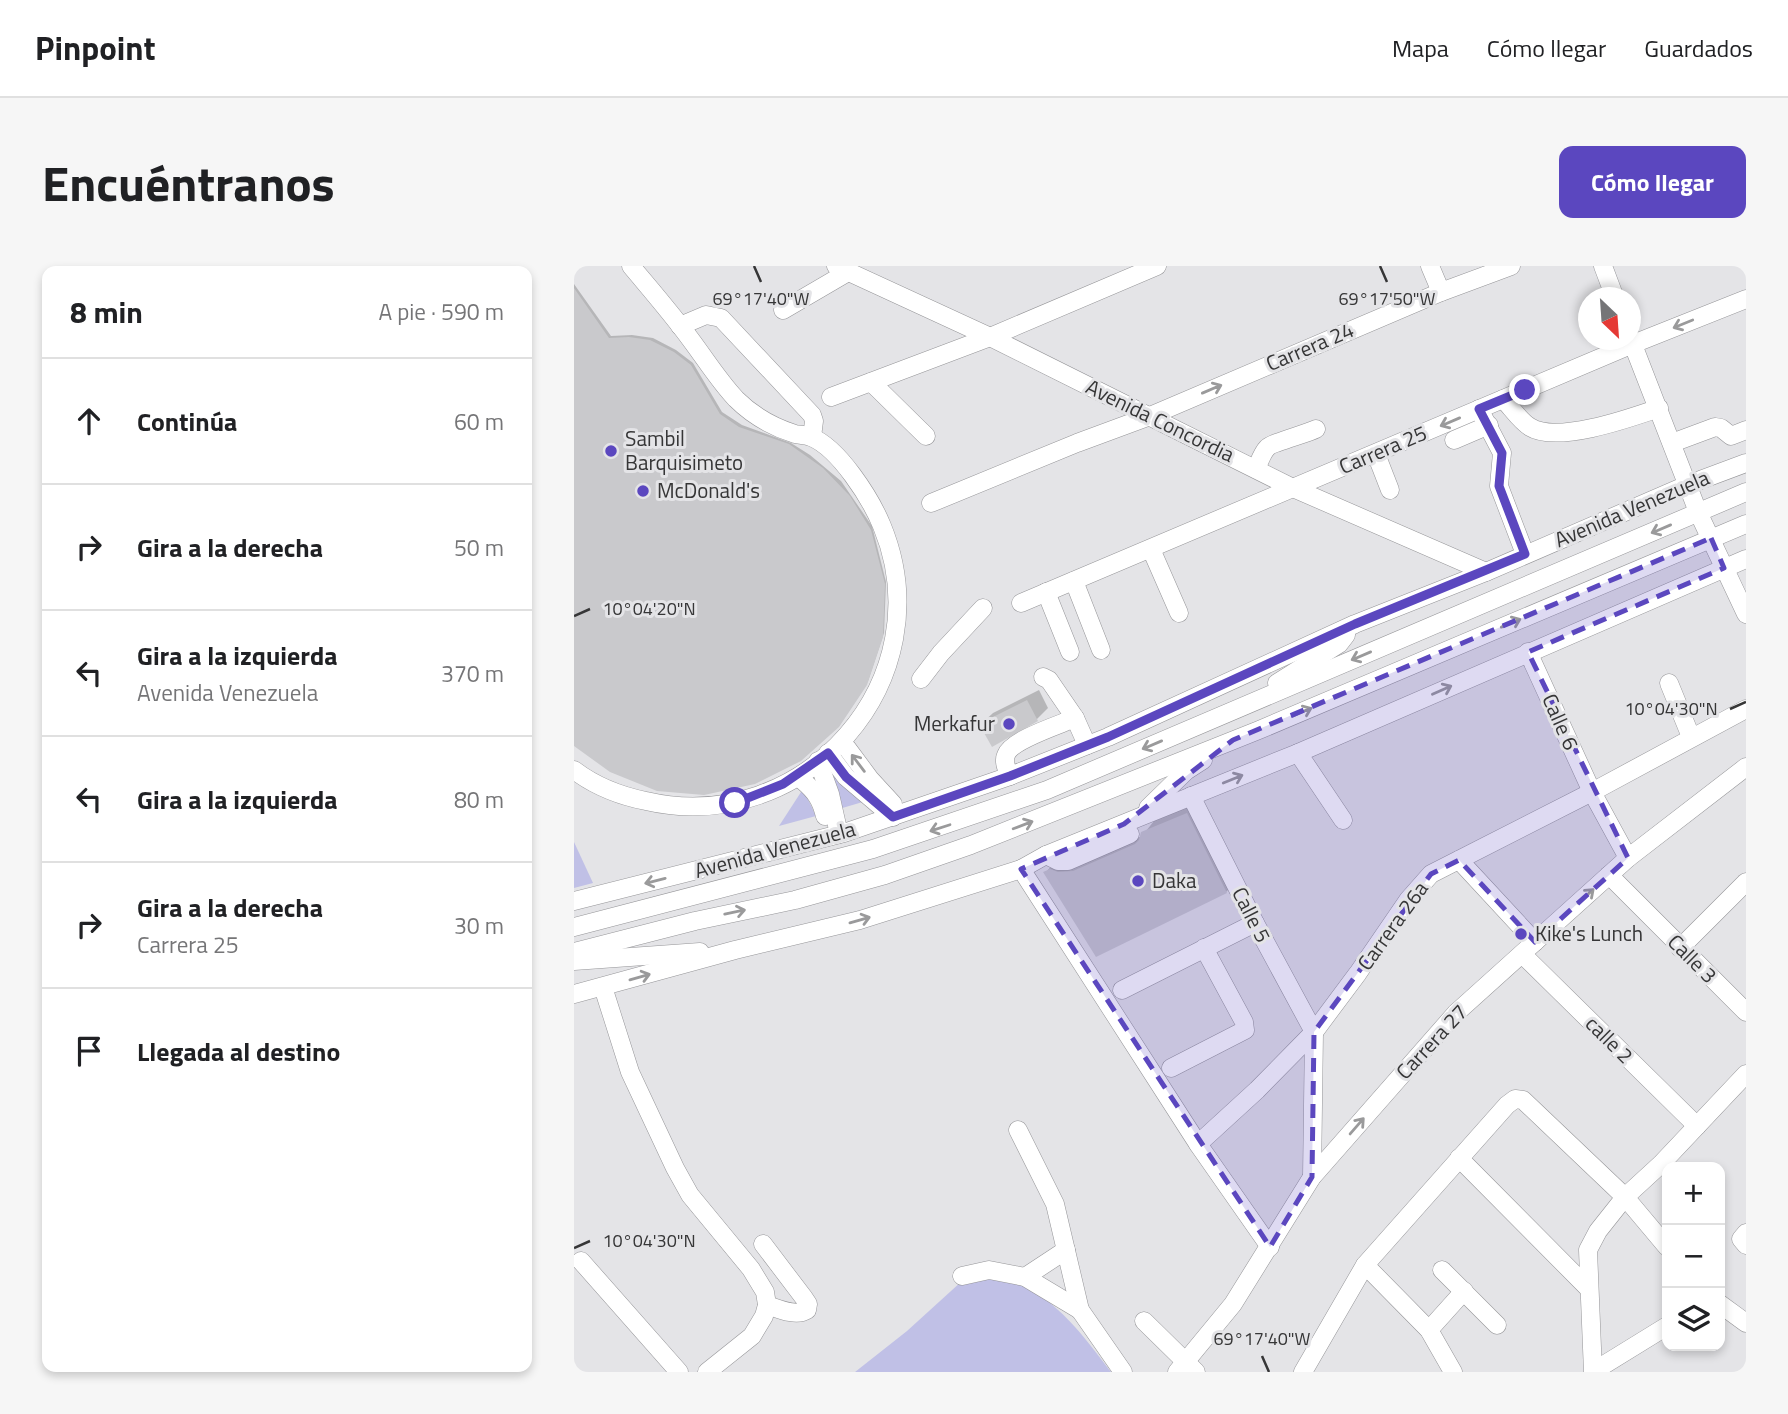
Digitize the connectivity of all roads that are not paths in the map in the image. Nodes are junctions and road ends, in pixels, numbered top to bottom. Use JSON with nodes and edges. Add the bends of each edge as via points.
{"nodes":[{"id":1,"x":631,"y":266,"type":"edge"},
{"id":2,"x":1157,"y":266,"type":"edge"},
{"id":3,"x":1430,"y":266,"type":"edge"},
{"id":4,"x":1511,"y":266,"type":"edge"},
{"id":5,"x":1603,"y":266,"type":"edge"},
{"id":6,"x":842,"y":269,"type":"edge"},
{"id":7,"x":1611,"y":287,"type":"edge"},
{"id":8,"x":1441,"y":292,"type":"junction"},
{"id":9,"x":1746,"y":299,"type":"edge"},
{"id":10,"x":783,"y":310,"type":"dead end"},
{"id":11,"x":680,"y":326,"type":"junction"},
{"id":12,"x":990,"y":337,"type":"junction"},
{"id":13,"x":1641,"y":337,"type":"edge"},
{"id":14,"x":1610,"y":350,"type":"edge"},
{"id":15,"x":1636,"y":350,"type":"edge"},
{"id":16,"x":871,"y":382,"type":"junction"},
{"id":17,"x":831,"y":397,"type":"dead end"},
{"id":18,"x":1503,"y":399,"type":"junction"},
{"id":19,"x":1659,"y":408,"type":"junction"},
{"id":20,"x":1479,"y":409,"type":"junction"},
{"id":21,"x":1150,"y":416,"type":"junction"},
{"id":22,"x":1489,"y":425,"type":"junction"},
{"id":23,"x":1316,"y":429,"type":"dead end"},
{"id":24,"x":1746,"y":429,"type":"edge"},
{"id":25,"x":926,"y":436,"type":"dead end"},
{"id":26,"x":811,"y":437,"type":"junction"},
{"id":27,"x":1454,"y":440,"type":"dead end"},
{"id":28,"x":1672,"y":443,"type":"junction"},
{"id":29,"x":1376,"y":454,"type":"junction"},
{"id":30,"x":1746,"y":463,"type":"edge"},
{"id":31,"x":1256,"y":469,"type":"junction"},
{"id":32,"x":1687,"y":485,"type":"junction"},
{"id":33,"x":1293,"y":488,"type":"junction"},
{"id":34,"x":1390,"y":490,"type":"dead end"},
{"id":35,"x":1746,"y":492,"type":"edge"},
{"id":36,"x":931,"y":503,"type":"dead end"},
{"id":37,"x":1698,"y":512,"type":"junction"},
{"id":38,"x":1746,"y":524,"type":"edge"},
{"id":39,"x":1712,"y":538,"type":"junction"},
{"id":40,"x":1152,"y":549,"type":"junction"},
{"id":41,"x":1525,"y":554,"type":"junction"},
{"id":42,"x":1746,"y":559,"type":"edge"},
{"id":43,"x":1724,"y":568,"type":"junction"},
{"id":44,"x":1486,"y":572,"type":"junction"},
{"id":45,"x":1074,"y":581,"type":"junction"},
{"id":46,"x":1046,"y":592,"type":"junction"},
{"id":47,"x":1021,"y":604,"type":"dead end"},
{"id":48,"x":984,"y":608,"type":"dead end"},
{"id":49,"x":1179,"y":613,"type":"dead end"},
{"id":50,"x":1746,"y":614,"type":"edge"},
{"id":51,"x":1355,"y":624,"type":"junction"},
{"id":52,"x":1101,"y":650,"type":"dead end"},
{"id":53,"x":1070,"y":652,"type":"dead end"},
{"id":54,"x":1528,"y":652,"type":"junction"},
{"id":55,"x":1043,"y":677,"type":"dead end"},
{"id":56,"x":921,"y":679,"type":"dead end"},
{"id":57,"x":1669,"y":682,"type":"dead end"},
{"id":58,"x":1242,"y":707,"type":"junction"},
{"id":59,"x":1746,"y":709,"type":"edge"},
{"id":60,"x":1075,"y":718,"type":"junction"},
{"id":61,"x":1691,"y":737,"type":"junction"},
{"id":62,"x":1233,"y":740,"type":"junction"},
{"id":63,"x":1087,"y":745,"type":"junction"},
{"id":64,"x":847,"y":748,"type":"dead end"},
{"id":65,"x":1298,"y":753,"type":"junction"},
{"id":66,"x":823,"y":757,"type":"junction"},
{"id":67,"x":1746,"y":767,"type":"edge"},
{"id":68,"x":574,"y":770,"type":"edge"},
{"id":69,"x":1010,"y":776,"type":"junction"},
{"id":70,"x":803,"y":781,"type":"dead end"},
{"id":71,"x":1592,"y":792,"type":"junction"},
{"id":72,"x":1191,"y":796,"type":"junction"},
{"id":73,"x":1144,"y":814,"type":"junction"},
{"id":74,"x":898,"y":816,"type":"junction"},
{"id":75,"x":1343,"y":820,"type":"dead end"},
{"id":76,"x":1125,"y":824,"type":"junction"},
{"id":77,"x":833,"y":836,"type":"junction"},
{"id":78,"x":1046,"y":855,"type":"junction"},
{"id":79,"x":1628,"y":858,"type":"junction"},
{"id":80,"x":1459,"y":860,"type":"junction"},
{"id":81,"x":1021,"y":869,"type":"junction"},
{"id":82,"x":1609,"y":875,"type":"junction"},
{"id":83,"x":1746,"y":882,"type":"edge"},
{"id":84,"x":689,"y":897,"type":"junction"},
{"id":85,"x":574,"y":901,"type":"edge"},
{"id":86,"x":574,"y":907,"type":"edge"},
{"id":87,"x":1255,"y":923,"type":"junction"},
{"id":88,"x":574,"y":927,"type":"edge"},
{"id":89,"x":1204,"y":948,"type":"junction"},
{"id":90,"x":1528,"y":948,"type":"junction"},
{"id":91,"x":1680,"y":948,"type":"junction"},
{"id":92,"x":735,"y":950,"type":"junction"},
{"id":93,"x":574,"y":953,"type":"edge"},
{"id":94,"x":574,"y":961,"type":"edge"},
{"id":95,"x":603,"y":987,"type":"junction"},
{"id":96,"x":1122,"y":990,"type":"dead end"},
{"id":97,"x":574,"y":994,"type":"edge"},
{"id":98,"x":1746,"y":1012,"type":"edge"},
{"id":99,"x":1314,"y":1032,"type":"junction"},
{"id":100,"x":1171,"y":1068,"type":"dead end"},
{"id":101,"x":1746,"y":1074,"type":"edge"},
{"id":102,"x":1697,"y":1126,"type":"junction"},
{"id":103,"x":1018,"y":1130,"type":"dead end"},
{"id":104,"x":1198,"y":1144,"type":"junction"},
{"id":105,"x":1459,"y":1158,"type":"junction"},
{"id":106,"x":1312,"y":1177,"type":"junction"},
{"id":107,"x":1625,"y":1197,"type":"junction"},
{"id":108,"x":1662,"y":1241,"type":"edge"},
{"id":109,"x":763,"y":1244,"type":"dead end"},
{"id":110,"x":1270,"y":1247,"type":"junction"},
{"id":111,"x":1066,"y":1250,"type":"junction"},
{"id":112,"x":581,"y":1261,"type":"dead end"},
{"id":113,"x":1365,"y":1265,"type":"junction"},
{"id":114,"x":1442,"y":1270,"type":"dead end"},
{"id":115,"x":962,"y":1276,"type":"dead end"},
{"id":116,"x":1026,"y":1277,"type":"junction"},
{"id":117,"x":1589,"y":1289,"type":"junction"},
{"id":118,"x":1464,"y":1291,"type":"junction"},
{"id":119,"x":768,"y":1305,"type":"junction"},
{"id":120,"x":1725,"y":1308,"type":"edge"},
{"id":121,"x":1080,"y":1310,"type":"junction"},
{"id":122,"x":1144,"y":1321,"type":"dead end"},
{"id":123,"x":1746,"y":1323,"type":"edge"},
{"id":124,"x":1497,"y":1325,"type":"dead end"},
{"id":125,"x":1662,"y":1329,"type":"edge"},
{"id":126,"x":1429,"y":1330,"type":"junction"},
{"id":127,"x":1186,"y":1369,"type":"edge"},
{"id":128,"x":1594,"y":1371,"type":"edge"},
{"id":129,"x":679,"y":1372,"type":"edge"},
{"id":130,"x":707,"y":1372,"type":"edge"},
{"id":131,"x":1123,"y":1372,"type":"edge"},
{"id":132,"x":1303,"y":1372,"type":"edge"},
{"id":133,"x":1453,"y":1372,"type":"edge"}],
"edges":[{"from":1,"to":11,"type":"street"},
{"from":2,"to":12,"type":"street"},
{"from":3,"to":8,"type":"street"},
{"from":4,"to":8,"type":"street","name":"Carrera 24"},
{"from":5,"to":7,"type":"street"},
{"from":6,"to":10,"type":"street"},
{"from":6,"to":12,"type":"street","name":"Avenida Concordia"},
{"from":21,"to":8,"type":"street","name":"Carrera 24","one_way":true},
{"from":9,"to":13,"type":"street","name":"Carrera 25","one_way":true},
{"from":11,"to":26,"type":"street","via":[[726,388],[748,409],[785,430]]},
{"from":11,"to":26,"type":"street","via":[[706,315],[720,318],[812,415]]},
{"from":12,"to":16,"type":"street"},
{"from":12,"to":21,"type":"street","name":"Avenida Concordia"},
{"from":14,"to":18,"type":"street","name":"Carrera 25"},
{"from":15,"to":19,"type":"street"},
{"from":16,"to":17,"type":"street"},
{"from":16,"to":25,"type":"street"},
{"from":18,"to":19,"type":"street","via":[[1531,428],[1550,432],[1572,433]]},
{"from":18,"to":20,"type":"street","name":"Carrera 25"},
{"from":19,"to":28,"type":"street"},
{"from":20,"to":22,"type":"street"},
{"from":20,"to":29,"type":"street","name":"Carrera 25","one_way":true},
{"from":21,"to":31,"type":"street","name":"Avenida Concordia"},
{"from":21,"to":36,"type":"street","name":"Carrera 24"},
{"from":22,"to":27,"type":"street"},
{"from":22,"to":41,"type":"street","via":[[1502,453],[1499,486]]},
{"from":23,"to":31,"type":"street","via":[[1276,442],[1267,448]]},
{"from":24,"to":28,"type":"street","via":[[1731,436],[1715,427]]},
{"from":26,"to":66,"type":"street","via":[[851,473],[873,506],[892,556],[898,596],[891,655],[876,694],[862,719]]},
{"from":28,"to":32,"type":"street"},
{"from":29,"to":33,"type":"street","name":"Carrera 25"},
{"from":29,"to":34,"type":"street"},
{"from":30,"to":32,"type":"street","name":"Avenida Venezuela"},
{"from":31,"to":33,"type":"street","name":"Avenida Concordia"},
{"from":32,"to":37,"type":"street"},
{"from":32,"to":41,"type":"street","name":"Avenida Venezuela"},
{"from":33,"to":40,"type":"street","name":"Carrera 25"},
{"from":33,"to":44,"type":"street","name":"Avenida Concordia"},
{"from":35,"to":37,"type":"street","name":"Avenida Venezuela"},
{"from":37,"to":39,"type":"street"},
{"from":37,"to":58,"type":"street","name":"Avenida Venezuela","one_way":true},
{"from":38,"to":39,"type":"street"},
{"from":39,"to":43,"type":"street"},
{"from":62,"to":39,"type":"street","one_way":true},
{"from":40,"to":45,"type":"street","name":"Carrera 25"},
{"from":40,"to":49,"type":"street"},
{"from":41,"to":44,"type":"street","name":"Avenida Venezuela"},
{"from":42,"to":43,"type":"street"},
{"from":43,"to":50,"type":"street"},
{"from":43,"to":54,"type":"street"},
{"from":44,"to":51,"type":"street","name":"Avenida Venezuela"},
{"from":45,"to":46,"type":"street","name":"Carrera 25"},
{"from":45,"to":52,"type":"street"},
{"from":46,"to":47,"type":"street","name":"Carrera 25"},
{"from":46,"to":53,"type":"street"},
{"from":48,"to":56,"type":"street"},
{"from":51,"to":58,"type":"street","via":[[1339,643]]},
{"from":51,"to":63,"type":"street","name":"Avenida Venezuela"},
{"from":65,"to":54,"type":"street","one_way":true},
{"from":54,"to":71,"type":"street","name":"Calle 6"},
{"from":55,"to":60,"type":"street"},
{"from":57,"to":61,"type":"street"},
{"from":58,"to":84,"type":"street","name":"Avenida Venezuela","one_way":true,"via":[[1047,790],[960,821],[813,866]]},
{"from":59,"to":61,"type":"street","name":"Carrera 26a"},
{"from":60,"to":63,"type":"street"},
{"from":60,"to":69,"type":"street","via":[[1012,745],[1005,764]]},
{"from":61,"to":71,"type":"street","name":"Carrera 26a"},
{"from":62,"to":76,"type":"street","via":[[1186,771]]},
{"from":93,"to":62,"type":"street","one_way":true,"via":[[885,875],[1060,811]]},
{"from":63,"to":69,"type":"street","name":"Avenida Venezuela"},
{"from":74,"to":64,"type":"street","one_way":true},
{"from":72,"to":65,"type":"street","one_way":true},
{"from":65,"to":75,"type":"street"},
{"from":66,"to":68,"type":"street","via":[[766,793],[708,807],[642,800],[605,788]]},
{"from":66,"to":74,"type":"street"},
{"from":66,"to":77,"type":"street"},
{"from":67,"to":79,"type":"street","name":"Carrera 27"},
{"from":69,"to":74,"type":"street","name":"Avenida Venezuela"},
{"from":70,"to":77,"type":"street","via":[[822,802]]},
{"from":71,"to":79,"type":"street","name":"Calle 6"},
{"from":71,"to":80,"type":"street","name":"Carrera 26a"},
{"from":72,"to":73,"type":"street"},
{"from":72,"to":87,"type":"street","name":"Calle 5"},
{"from":73,"to":76,"type":"street"},
{"from":73,"to":78,"type":"street","via":[[1138,829],[1068,861]]},
{"from":74,"to":77,"type":"street","name":"Avenida Venezuela"},
{"from":76,"to":78,"type":"street"},
{"from":77,"to":85,"type":"street","name":"Avenida Venezuela","one_way":true},
{"from":78,"to":81,"type":"street"},
{"from":79,"to":82,"type":"street","name":"Carrera 27"},
{"from":80,"to":90,"type":"street","name":"calle 2"},
{"from":80,"to":99,"type":"street","name":"Carrera 26a","via":[[1431,874],[1408,900]]},
{"from":92,"to":81,"type":"street","one_way":true,"via":[[860,920]]},
{"from":81,"to":104,"type":"street"},
{"from":90,"to":82,"type":"street","name":"Carrera 27","one_way":true},
{"from":82,"to":91,"type":"street","name":"Calle 3"},
{"from":83,"to":91,"type":"street"},
{"from":84,"to":86,"type":"street"},
{"from":84,"to":88,"type":"street","name":"Avenida Venezuela"},
{"from":87,"to":89,"type":"street"},
{"from":87,"to":99,"type":"street","name":"Calle 5"},
{"from":89,"to":96,"type":"street"},
{"from":89,"to":100,"type":"street","via":[[1245,1030]]},
{"from":90,"to":102,"type":"street","name":"calle 2"},
{"from":106,"to":90,"type":"street","name":"Carrera 27","one_way":true,"via":[[1456,1013]]},
{"from":91,"to":98,"type":"street","name":"Calle 3"},
{"from":92,"to":94,"type":"street"},
{"from":95,"to":92,"type":"street","one_way":true},
{"from":95,"to":97,"type":"street"},
{"from":95,"to":119,"type":"street","via":[[631,1073],[675,1168],[690,1195],[751,1269]]},
{"from":99,"to":104,"type":"street","name":"Carrera 26a"},
{"from":99,"to":106,"type":"street"},
{"from":101,"to":102,"type":"street"},
{"from":102,"to":107,"type":"street"},
{"from":103,"to":111,"type":"street","via":[[1055,1204]]},
{"from":104,"to":110,"type":"street"},
{"from":105,"to":107,"type":"street","via":[[1507,1105],[1523,1100]]},
{"from":105,"to":113,"type":"street"},
{"from":105,"to":117,"type":"street"},
{"from":106,"to":110,"type":"street","name":"Carrera 27"},
{"from":107,"to":108,"type":"street"},
{"from":107,"to":117,"type":"street","via":[[1588,1250]]},
{"from":109,"to":119,"type":"street","via":[[804,1298],[807,1310],[796,1313]]},
{"from":110,"to":127,"type":"street","name":"Carrera 27"},
{"from":111,"to":116,"type":"street"},
{"from":111,"to":121,"type":"street"},
{"from":112,"to":129,"type":"street"},
{"from":113,"to":126,"type":"street"},
{"from":113,"to":132,"type":"street"},
{"from":114,"to":118,"type":"street"},
{"from":115,"to":116,"type":"street","via":[[989,1270]]},
{"from":116,"to":121,"type":"street"},
{"from":117,"to":128,"type":"street"},
{"from":118,"to":124,"type":"street"},
{"from":118,"to":126,"type":"street"},
{"from":119,"to":130,"type":"street","via":[[752,1336]]},
{"from":120,"to":123,"type":"street"},
{"from":121,"to":131,"type":"street"},
{"from":122,"to":127,"type":"street"},
{"from":125,"to":128,"type":"street"},
{"from":126,"to":133,"type":"street"}]}
